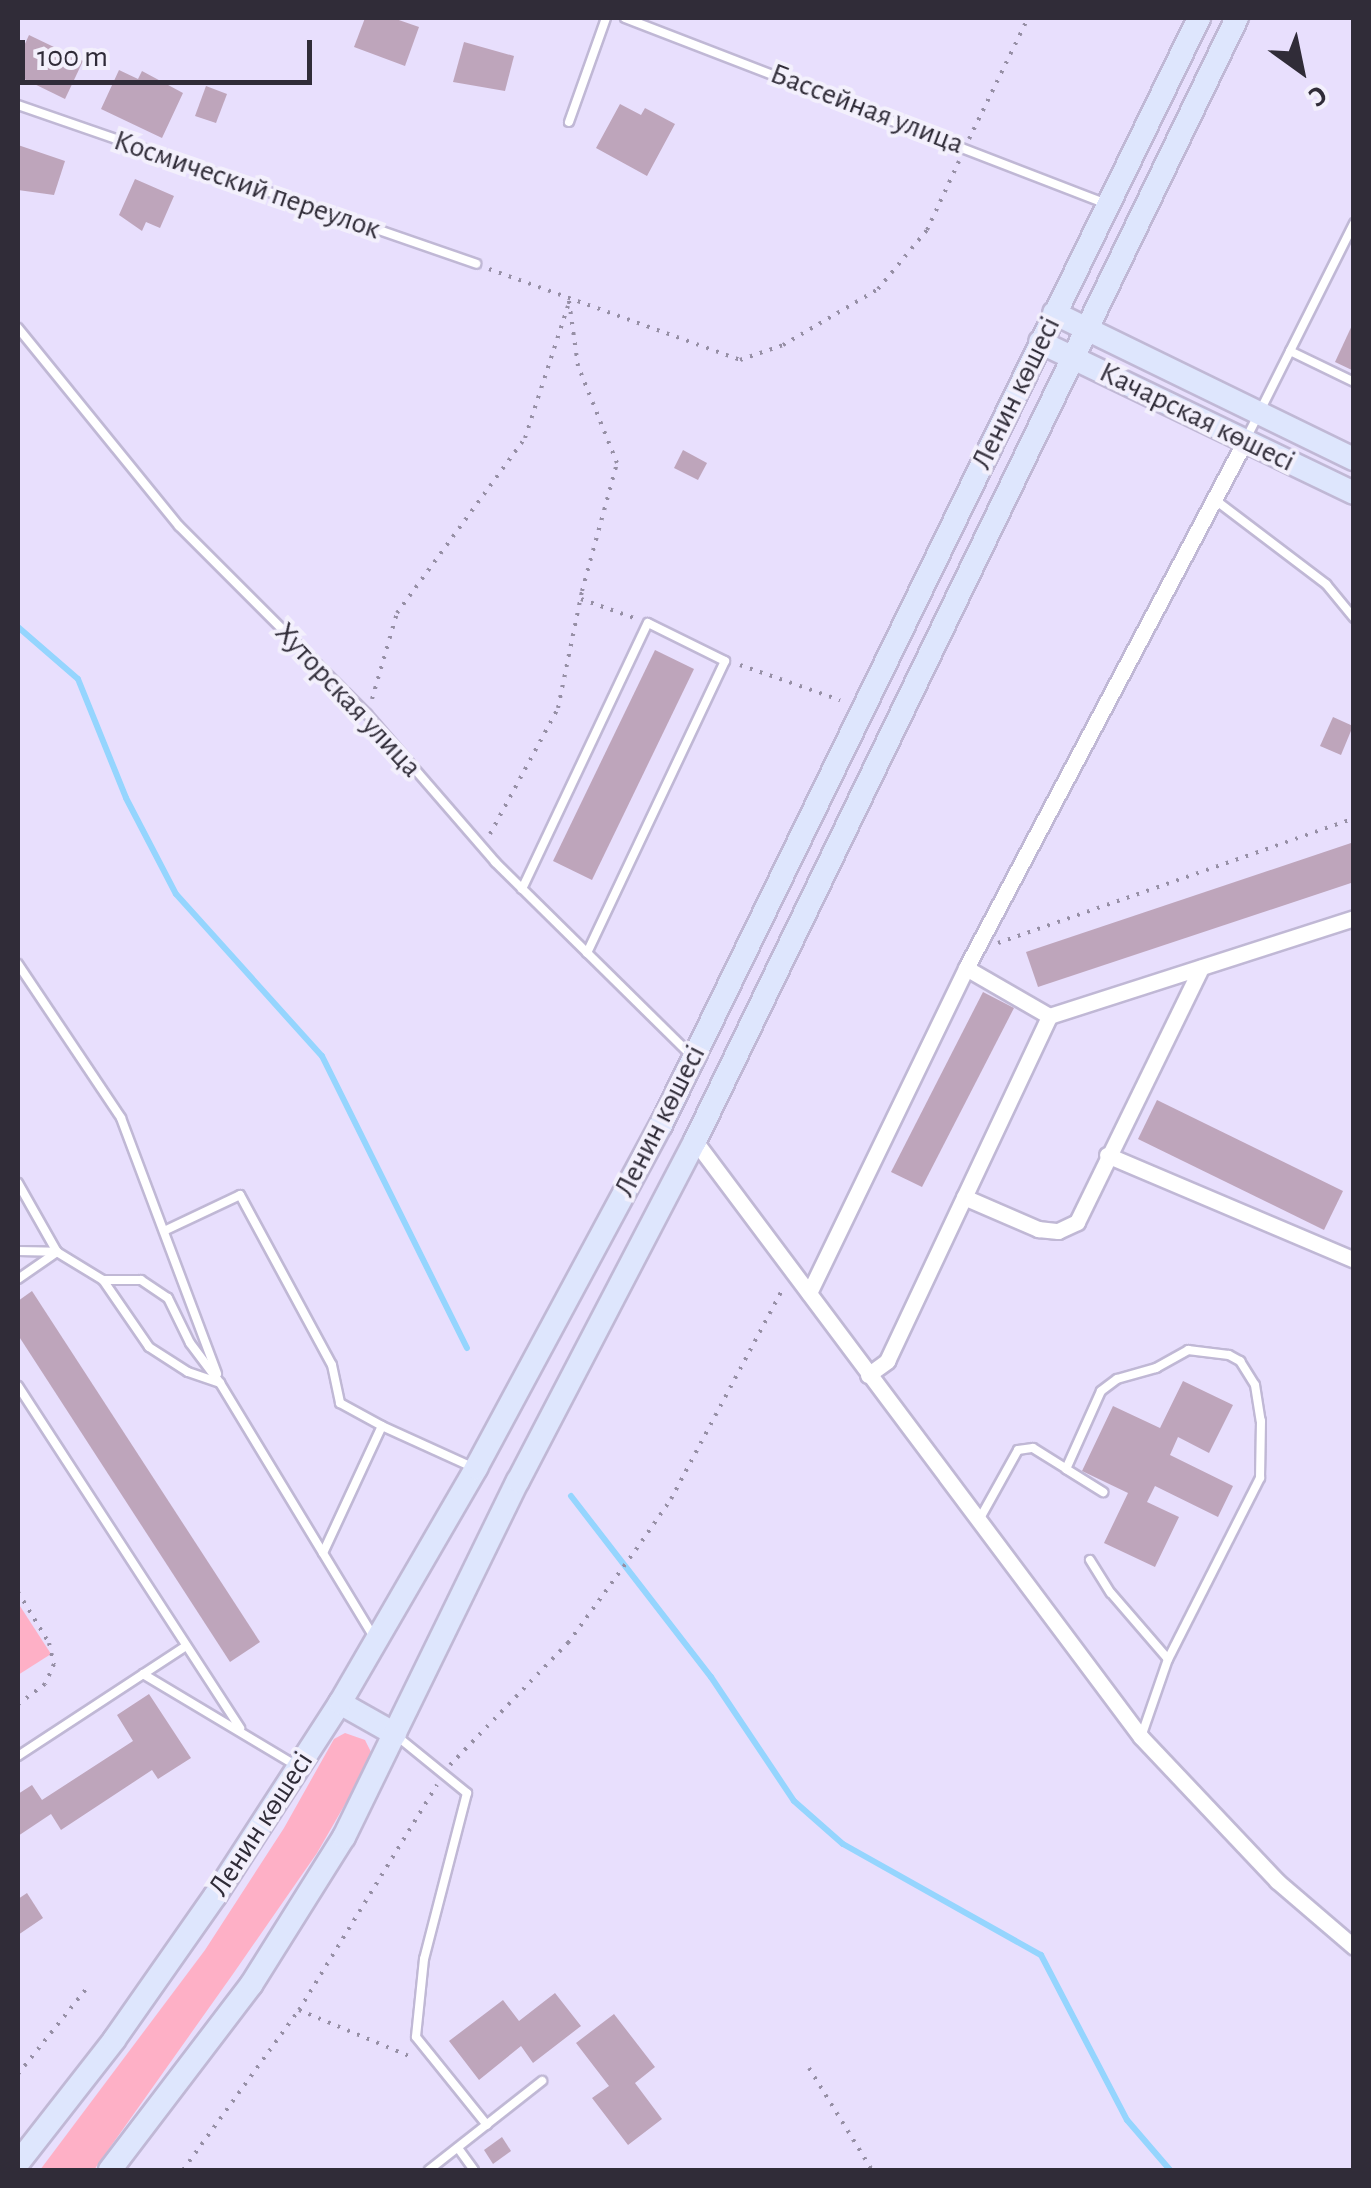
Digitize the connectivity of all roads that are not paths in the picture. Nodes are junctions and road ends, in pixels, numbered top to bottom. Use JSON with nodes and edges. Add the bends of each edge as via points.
{"nodes":[{"id":1,"x":606,"y":18,"type":"edge"},
{"id":2,"x":625,"y":18,"type":"edge"},
{"id":3,"x":1198,"y":18,"type":"edge"},
{"id":4,"x":1238,"y":18,"type":"edge"},
{"id":5,"x":18,"y":105,"type":"edge"},
{"id":6,"x":568,"y":122,"type":"dead end"},
{"id":7,"x":1108,"y":204,"type":"junction"},
{"id":8,"x":1354,"y":223,"type":"edge"},
{"id":9,"x":476,"y":264,"type":"road end"},
{"id":10,"x":1054,"y":313,"type":"junction"},
{"id":11,"x":18,"y":328,"type":"edge"},
{"id":12,"x":1086,"y":330,"type":"junction"},
{"id":13,"x":1040,"y":342,"type":"junction"},
{"id":14,"x":1290,"y":352,"type":"junction"},
{"id":15,"x":1072,"y":358,"type":"junction"},
{"id":16,"x":1354,"y":382,"type":"edge"},
{"id":17,"x":1259,"y":414,"type":"junction"},
{"id":18,"x":1245,"y":440,"type":"junction"},
{"id":19,"x":1354,"y":460,"type":"edge"},
{"id":20,"x":1354,"y":493,"type":"edge"},
{"id":21,"x":1214,"y":499,"type":"junction"},
{"id":22,"x":1354,"y":618,"type":"edge"},
{"id":23,"x":522,"y":889,"type":"junction"},
{"id":24,"x":1354,"y":918,"type":"edge"},
{"id":25,"x":587,"y":953,"type":"junction"},
{"id":26,"x":18,"y":964,"type":"edge"},
{"id":27,"x":966,"y":968,"type":"junction"},
{"id":28,"x":1201,"y":968,"type":"junction"},
{"id":29,"x":1049,"y":1016,"type":"junction"},
{"id":30,"x":693,"y":1058,"type":"junction"},
{"id":31,"x":661,"y":1125,"type":"junction"},
{"id":32,"x":695,"y":1141,"type":"junction"},
{"id":33,"x":1107,"y":1154,"type":"junction"},
{"id":34,"x":18,"y":1183,"type":"edge"},
{"id":35,"x":964,"y":1198,"type":"junction"},
{"id":36,"x":164,"y":1231,"type":"junction"},
{"id":37,"x":18,"y":1251,"type":"edge"},
{"id":38,"x":56,"y":1252,"type":"junction"},
{"id":39,"x":1354,"y":1260,"type":"edge"},
{"id":40,"x":18,"y":1279,"type":"edge"},
{"id":41,"x":103,"y":1280,"type":"junction"},
{"id":42,"x":809,"y":1293,"type":"junction"},
{"id":43,"x":868,"y":1375,"type":"junction"},
{"id":44,"x":220,"y":1383,"type":"junction"},
{"id":45,"x":18,"y":1386,"type":"edge"},
{"id":46,"x":382,"y":1426,"type":"junction"},
{"id":47,"x":476,"y":1468,"type":"junction"},
{"id":48,"x":1066,"y":1469,"type":"junction"},
{"id":49,"x":1103,"y":1492,"type":"dead end"},
{"id":50,"x":979,"y":1520,"type":"junction"},
{"id":51,"x":324,"y":1554,"type":"junction"},
{"id":52,"x":1090,"y":1560,"type":"dead end"},
{"id":53,"x":376,"y":1641,"type":"junction"},
{"id":54,"x":186,"y":1646,"type":"junction"},
{"id":55,"x":1168,"y":1659,"type":"junction"},
{"id":56,"x":144,"y":1674,"type":"junction"},
{"id":57,"x":340,"y":1703,"type":"junction"},
{"id":58,"x":240,"y":1728,"type":"junction"},
{"id":59,"x":395,"y":1734,"type":"junction"},
{"id":60,"x":1140,"y":1738,"type":"junction"},
{"id":61,"x":18,"y":1756,"type":"edge"},
{"id":62,"x":297,"y":1766,"type":"junction"},
{"id":63,"x":1354,"y":1947,"type":"edge"},
{"id":64,"x":542,"y":2082,"type":"dead end"},
{"id":65,"x":486,"y":2125,"type":"junction"},
{"id":66,"x":458,"y":2148,"type":"junction"},
{"id":67,"x":18,"y":2163,"type":"edge"},
{"id":68,"x":110,"y":2170,"type":"edge"},
{"id":69,"x":429,"y":2170,"type":"edge"},
{"id":70,"x":474,"y":2170,"type":"edge"}],
"edges":[{"from":1,"to":6,"type":"lane"},
{"from":2,"to":7,"type":"lane","name":"Бассейная улица"},
{"from":3,"to":7,"type":"main road","name":"Ленин көшесі"},
{"from":4,"to":12,"type":"main road","name":"Ленин көшесі"},
{"from":5,"to":9,"type":"lane","name":"Космический переулок"},
{"from":7,"to":10,"type":"main road","name":"Ленин көшесі"},
{"from":8,"to":14,"type":"lane"},
{"from":10,"to":12,"type":"main road","name":"Качарская көшесі"},
{"from":10,"to":13,"type":"main road","name":"Ленин көшесі"},
{"from":11,"to":23,"type":"lane","name":"Хуторская улица","via":[[179,526],[367,714]]},
{"from":12,"to":15,"type":"main road","name":"Ленин көшесі"},
{"from":12,"to":17,"type":"main road","name":"Качарская көшесі"},
{"from":13,"to":15,"type":"main road","name":"Качарская көшесі"},
{"from":13,"to":30,"type":"main road","name":"Ленин көшесі"},
{"from":14,"to":16,"type":"lane"},
{"from":14,"to":17,"type":"lane"},
{"from":15,"to":18,"type":"main road","name":"Качарская көшесі"},
{"from":15,"to":32,"type":"main road","name":"Ленин көшесі"},
{"from":17,"to":18,"type":"lane"},
{"from":17,"to":19,"type":"main road","name":"Качарская көшесі"},
{"from":18,"to":20,"type":"main road","name":"Качарская көшесі"},
{"from":18,"to":21,"type":"street"},
{"from":21,"to":22,"type":"lane","via":[[1326,584]]},
{"from":21,"to":27,"type":"street"},
{"from":23,"to":25,"type":"lane","name":"Хуторская улица"},
{"from":23,"to":25,"type":"lane","via":[[648,623],[725,661]]},
{"from":24,"to":28,"type":"street"},
{"from":25,"to":30,"type":"lane","name":"Хуторская улица"},
{"from":26,"to":36,"type":"lane","via":[[121,1118]]},
{"from":27,"to":29,"type":"street"},
{"from":27,"to":42,"type":"street"},
{"from":28,"to":29,"type":"street"},
{"from":28,"to":33,"type":"street"},
{"from":29,"to":35,"type":"street"},
{"from":30,"to":31,"type":"main road","name":"Ленин көшесі"},
{"from":31,"to":32,"type":"main road"},
{"from":31,"to":47,"type":"main road","name":"Ленин көшесі"},
{"from":32,"to":42,"type":"street"},
{"from":32,"to":59,"type":"main road","name":"Ленин көшесі"},
{"from":33,"to":35,"type":"street","via":[[1077,1222],[1058,1231]]},
{"from":33,"to":39,"type":"street"},
{"from":34,"to":38,"type":"lane"},
{"from":35,"to":43,"type":"street","via":[[888,1361]]},
{"from":36,"to":44,"type":"lane"},
{"from":36,"to":46,"type":"lane","via":[[240,1196],[332,1365],[340,1403]]},
{"from":37,"to":38,"type":"lane"},
{"from":38,"to":40,"type":"lane"},
{"from":38,"to":41,"type":"lane"},
{"from":41,"to":44,"type":"lane","via":[[150,1347]]},
{"from":41,"to":44,"type":"lane","via":[[141,1280],[168,1298]]},
{"from":42,"to":43,"type":"street"},
{"from":43,"to":50,"type":"street"},
{"from":44,"to":51,"type":"lane"},
{"from":45,"to":54,"type":"lane"},
{"from":46,"to":47,"type":"lane"},
{"from":46,"to":51,"type":"lane"},
{"from":47,"to":53,"type":"main road","name":"Ленин көшесі"},
{"from":48,"to":49,"type":"lane"},
{"from":48,"to":50,"type":"lane","via":[[1033,1448],[1018,1450]]},
{"from":48,"to":55,"type":"lane","via":[[1101,1391],[1117,1379],[1188,1350],[1240,1361],[1255,1386],[1260,1478]]},
{"from":50,"to":60,"type":"street"},
{"from":51,"to":53,"type":"lane"},
{"from":52,"to":55,"type":"lane"},
{"from":53,"to":57,"type":"main road","name":"Ленин көшесі"},
{"from":54,"to":56,"type":"lane"},
{"from":54,"to":58,"type":"lane"},
{"from":55,"to":60,"type":"lane"},
{"from":56,"to":58,"type":"lane"},
{"from":56,"to":61,"type":"lane"},
{"from":57,"to":59,"type":"main road"},
{"from":57,"to":62,"type":"main road","name":"Ленин көшесі"},
{"from":58,"to":62,"type":"lane"},
{"from":59,"to":65,"type":"lane","via":[[467,1793],[422,1979],[416,2037]]},
{"from":59,"to":68,"type":"main road","name":"Ленин көшесі","via":[[344,1836],[250,1984]]},
{"from":60,"to":63,"type":"street","via":[[1277,1882]]},
{"from":62,"to":67,"type":"main road","name":"Ленин көшесі","via":[[137,2008]]},
{"from":64,"to":65,"type":"lane"},
{"from":65,"to":66,"type":"lane"},
{"from":66,"to":69,"type":"lane"},
{"from":66,"to":70,"type":"lane"}]}
